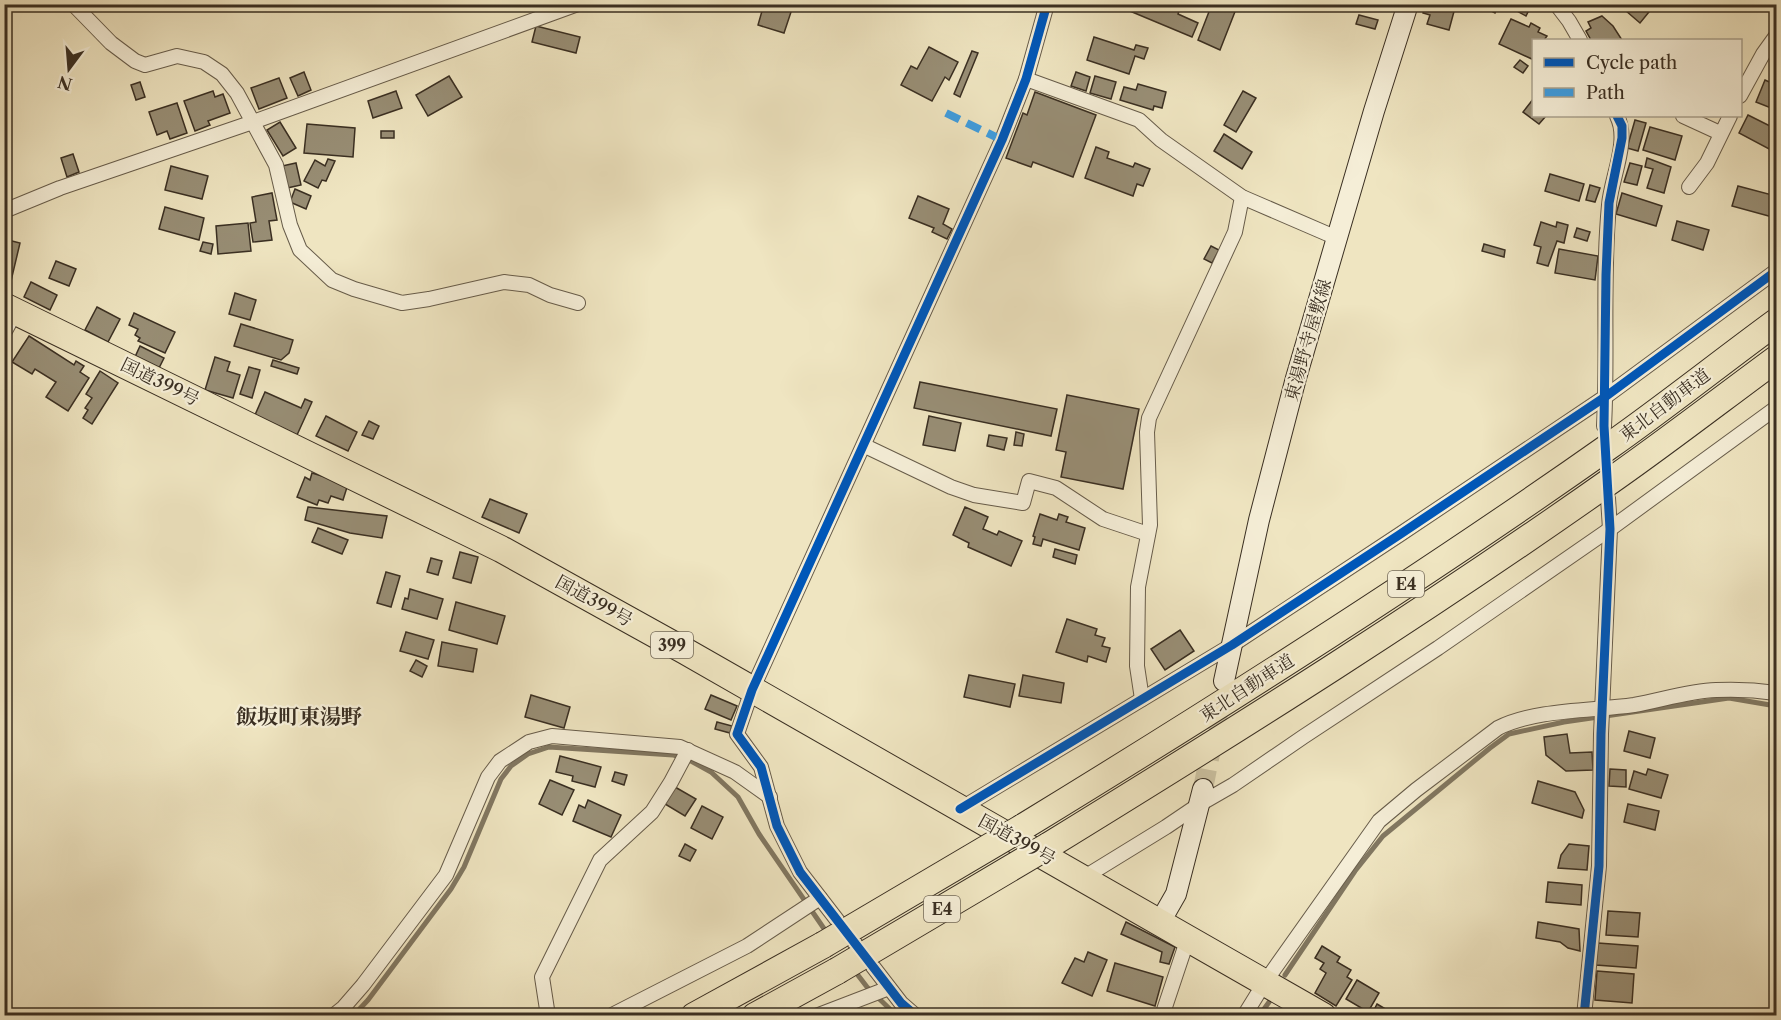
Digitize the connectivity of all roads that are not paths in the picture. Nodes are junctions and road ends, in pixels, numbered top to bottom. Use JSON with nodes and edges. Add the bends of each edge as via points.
{"nodes":[{"id":1,"x":73,"y":4,"type":"edge"},
{"id":2,"x":578,"y":4,"type":"edge"},
{"id":3,"x":1047,"y":4,"type":"edge"},
{"id":4,"x":1408,"y":4,"type":"edge"},
{"id":5,"x":1556,"y":4,"type":"edge"},
{"id":6,"x":1776,"y":36,"type":"edge"},
{"id":7,"x":1579,"y":39,"type":"edge"},
{"id":8,"x":1026,"y":79,"type":"junction"},
{"id":9,"x":1742,"y":92,"type":"edge"},
{"id":10,"x":1685,"y":117,"type":"edge"},
{"id":11,"x":1729,"y":117,"type":"edge"},
{"id":12,"x":1623,"y":119,"type":"edge"},
{"id":13,"x":253,"y":122,"type":"junction"},
{"id":14,"x":1720,"y":133,"type":"junction"},
{"id":15,"x":1689,"y":187,"type":"dead end"},
{"id":16,"x":1242,"y":197,"type":"junction"},
{"id":17,"x":4,"y":211,"type":"edge"},
{"id":18,"x":1337,"y":238,"type":"junction"},
{"id":19,"x":1776,"y":271,"type":"edge"},
{"id":20,"x":578,"y":303,"type":"dead end"},
{"id":21,"x":8,"y":317,"type":"edge"},
{"id":22,"x":1776,"y":322,"type":"edge"},
{"id":23,"x":1776,"y":358,"type":"edge"},
{"id":24,"x":1605,"y":397,"type":"junction"},
{"id":25,"x":1776,"y":408,"type":"edge"},
{"id":26,"x":1604,"y":426,"type":"dead end"},
{"id":27,"x":865,"y":446,"type":"junction"},
{"id":28,"x":1608,"y":498,"type":"dead end"},
{"id":29,"x":1610,"y":529,"type":"junction"},
{"id":30,"x":1148,"y":534,"type":"junction"},
{"id":31,"x":1232,"y":645,"type":"junction"},
{"id":32,"x":1224,"y":681,"type":"tunnel mouth"},
{"id":33,"x":753,"y":690,"type":"junction"},
{"id":34,"x":1776,"y":693,"type":"edge"},
{"id":35,"x":1142,"y":699,"type":"junction"},
{"id":36,"x":1603,"y":709,"type":"junction"},
{"id":37,"x":685,"y":757,"type":"junction"},
{"id":38,"x":1202,"y":796,"type":"junction"},
{"id":39,"x":770,"y":797,"type":"junction"},
{"id":40,"x":960,"y":809,"type":"junction"},
{"id":41,"x":1083,"y":878,"type":"junction"},
{"id":42,"x":812,"y":903,"type":"junction"},
{"id":43,"x":1160,"y":922,"type":"junction"},
{"id":44,"x":1188,"y":938,"type":"junction"},
{"id":45,"x":1265,"y":982,"type":"junction"},
{"id":46,"x":886,"y":989,"type":"junction"},
{"id":47,"x":333,"y":1016,"type":"edge"},
{"id":48,"x":548,"y":1016,"type":"edge"},
{"id":49,"x":610,"y":1016,"type":"edge"},
{"id":50,"x":694,"y":1016,"type":"edge"},
{"id":51,"x":755,"y":1016,"type":"edge"},
{"id":52,"x":816,"y":1016,"type":"edge"},
{"id":53,"x":916,"y":1016,"type":"edge"},
{"id":54,"x":1162,"y":1016,"type":"edge"},
{"id":55,"x":1244,"y":1016,"type":"edge"},
{"id":56,"x":1323,"y":1016,"type":"edge"},
{"id":57,"x":1584,"y":1016,"type":"edge"}],
"edges":[{"from":1,"to":13,"type":"street","via":[[135,61],[145,65],[177,56],[204,62],[222,74]]},
{"from":2,"to":13,"type":"street"},
{"from":3,"to":8,"type":"street"},
{"from":4,"to":18,"type":"main road","name":"東湯野寺屋敷線"},
{"from":5,"to":7,"type":"street"},
{"from":6,"to":9,"type":"street"},
{"from":8,"to":16,"type":"street","via":[[1139,120]]},
{"from":8,"to":27,"type":"street"},
{"from":10,"to":14,"type":"street"},
{"from":11,"to":14,"type":"street"},
{"from":12,"to":24,"type":"street","via":[[1609,203]]},
{"from":13,"to":17,"type":"street"},
{"from":13,"to":20,"type":"street","via":[[276,165],[300,250],[332,280],[402,303],[504,282],[529,285]]},
{"from":14,"to":15,"type":"street","via":[[1707,163]]},
{"from":16,"to":18,"type":"street"},
{"from":16,"to":30,"type":"street","via":[[1235,232],[1149,418]]},
{"from":18,"to":31,"type":"main road","name":"東湯野寺屋敷線","via":[[1258,520]]},
{"from":19,"to":24,"type":"street"},
{"from":21,"to":33,"type":"highway","name":"国道399号","number":"399","via":[[501,549]]},
{"from":22,"to":50,"type":"highway","name":"東北自動車道","number":"E4","bridge":true,"via":[[1609,446],[1279,667],[1023,828]]},
{"from":23,"to":51,"type":"highway","name":"東北自動車道","number":"E4","bridge":true,"via":[[1617,477],[1318,678],[1048,846]]},
{"from":24,"to":26,"type":"street"},
{"from":24,"to":31,"type":"street"},
{"from":25,"to":29,"type":"street"},
{"from":27,"to":30,"type":"street","via":[[974,495],[1023,503],[1029,481],[1056,488],[1103,519]]},
{"from":27,"to":33,"type":"street"},
{"from":28,"to":29,"type":"street"},
{"from":29,"to":36,"type":"street"},
{"from":29,"to":38,"type":"street","via":[[1233,785]]},
{"from":30,"to":35,"type":"street","via":[[1138,587],[1137,666]]},
{"from":31,"to":32,"type":"main road","name":"東湯野寺屋敷線"},
{"from":31,"to":35,"type":"street"},
{"from":33,"to":39,"type":"street","via":[[737,734],[761,767]]},
{"from":33,"to":40,"type":"highway","name":"国道399号","number":"399"},
{"from":34,"to":36,"type":"street","via":[[1715,690]]},
{"from":35,"to":40,"type":"street"},
{"from":36,"to":45,"type":"street","via":[[1510,722],[1416,790],[1379,821]]},
{"from":36,"to":57,"type":"street","via":[[1599,866]]},
{"from":37,"to":39,"type":"street","via":[[735,772]]},
{"from":37,"to":47,"type":"street","via":[[665,745],[552,736],[514,750],[488,777],[446,875],[363,985]]},
{"from":37,"to":48,"type":"street","via":[[652,812],[600,860],[542,977]]},
{"from":38,"to":41,"type":"street","via":[[1166,827]]},
{"from":38,"to":43,"type":"main road","via":[[1176,894]]},
{"from":39,"to":42,"type":"street","via":[[777,826]]},
{"from":40,"to":41,"type":"highway","name":"国道399号","number":"399"},
{"from":41,"to":43,"type":"highway","name":"国道399号","number":"399"},
{"from":42,"to":46,"type":"street"},
{"from":42,"to":49,"type":"street","via":[[747,946]]},
{"from":43,"to":44,"type":"highway","name":"国道399号","number":"399"},
{"from":44,"to":45,"type":"highway","name":"国道399号","number":"399"},
{"from":44,"to":54,"type":"street"},
{"from":45,"to":55,"type":"street"},
{"from":45,"to":56,"type":"highway","name":"国道399号","number":"399"},
{"from":46,"to":52,"type":"street"},
{"from":46,"to":53,"type":"street"}]}
